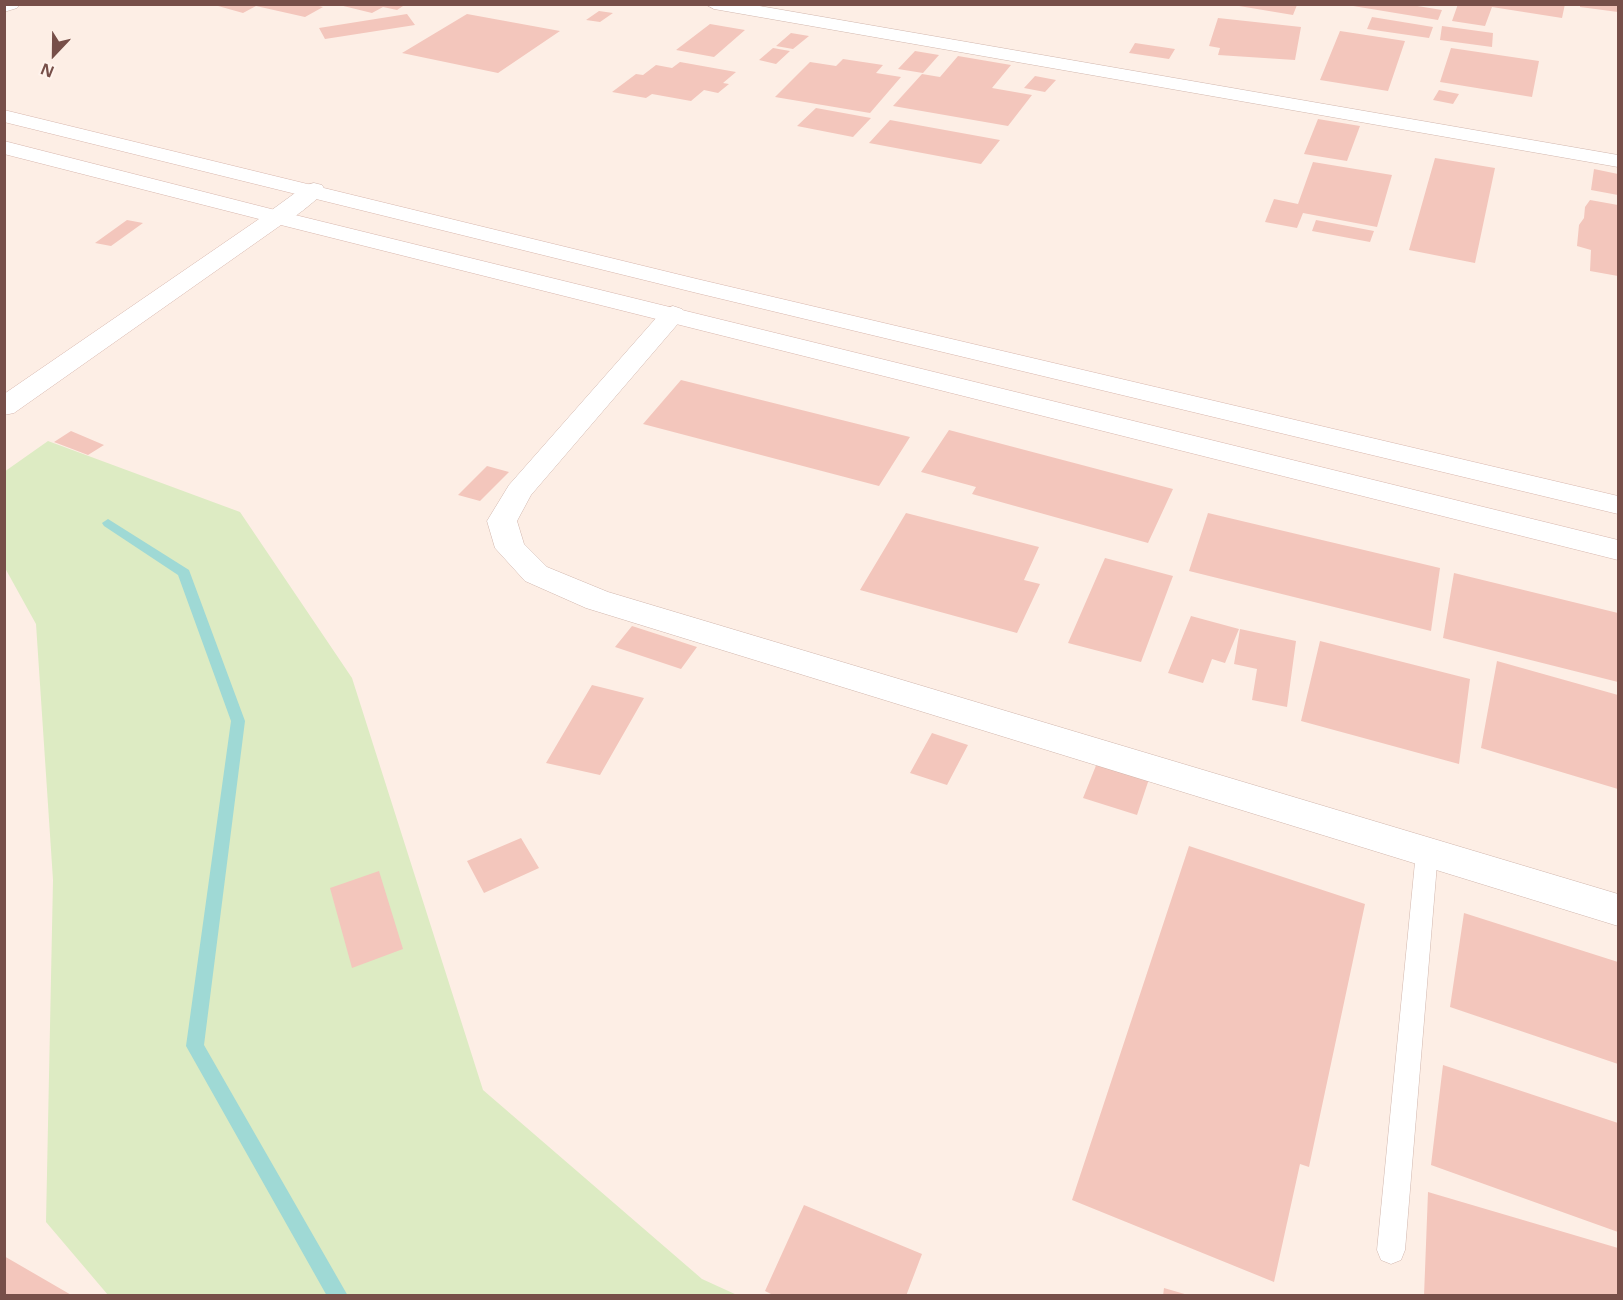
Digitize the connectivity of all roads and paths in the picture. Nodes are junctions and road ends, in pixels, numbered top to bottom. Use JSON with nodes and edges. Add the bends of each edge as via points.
{"nodes":[{"id":1,"x":11,"y":4,"type":"edge"},
{"id":2,"x":714,"y":4,"type":"edge"},
{"id":3,"x":4,"y":7,"type":"edge"},
{"id":4,"x":859,"y":12,"type":"dead end"},
{"id":5,"x":842,"y":27,"type":"junction"},
{"id":6,"x":4,"y":116,"type":"edge"},
{"id":7,"x":4,"y":147,"type":"edge"},
{"id":8,"x":1618,"y":161,"type":"edge"},
{"id":9,"x":314,"y":190,"type":"junction"},
{"id":10,"x":277,"y":217,"type":"junction"},
{"id":11,"x":673,"y":314,"type":"junction"},
{"id":12,"x":4,"y":407,"type":"edge"},
{"id":13,"x":1618,"y":505,"type":"edge"},
{"id":14,"x":1618,"y":550,"type":"edge"},
{"id":15,"x":1427,"y":852,"type":"junction"},
{"id":16,"x":1618,"y":910,"type":"edge"},
{"id":17,"x":1391,"y":1250,"type":"dead end"}],
"edges":[{"from":1,"to":3,"type":"street"},
{"from":2,"to":5,"type":"street"},
{"from":4,"to":5,"type":"street"},
{"from":5,"to":8,"type":"street"},
{"from":6,"to":9,"type":"street"},
{"from":7,"to":10,"type":"street"},
{"from":9,"to":10,"type":"street"},
{"from":9,"to":13,"type":"street","via":[[697,286]]},
{"from":10,"to":11,"type":"street"},
{"from":10,"to":12,"type":"street"},
{"from":11,"to":14,"type":"street"},
{"from":11,"to":15,"type":"street","via":[[519,491],[502,522],[510,548],[536,574],[597,600]]},
{"from":15,"to":16,"type":"street"},
{"from":15,"to":17,"type":"lane"}]}
